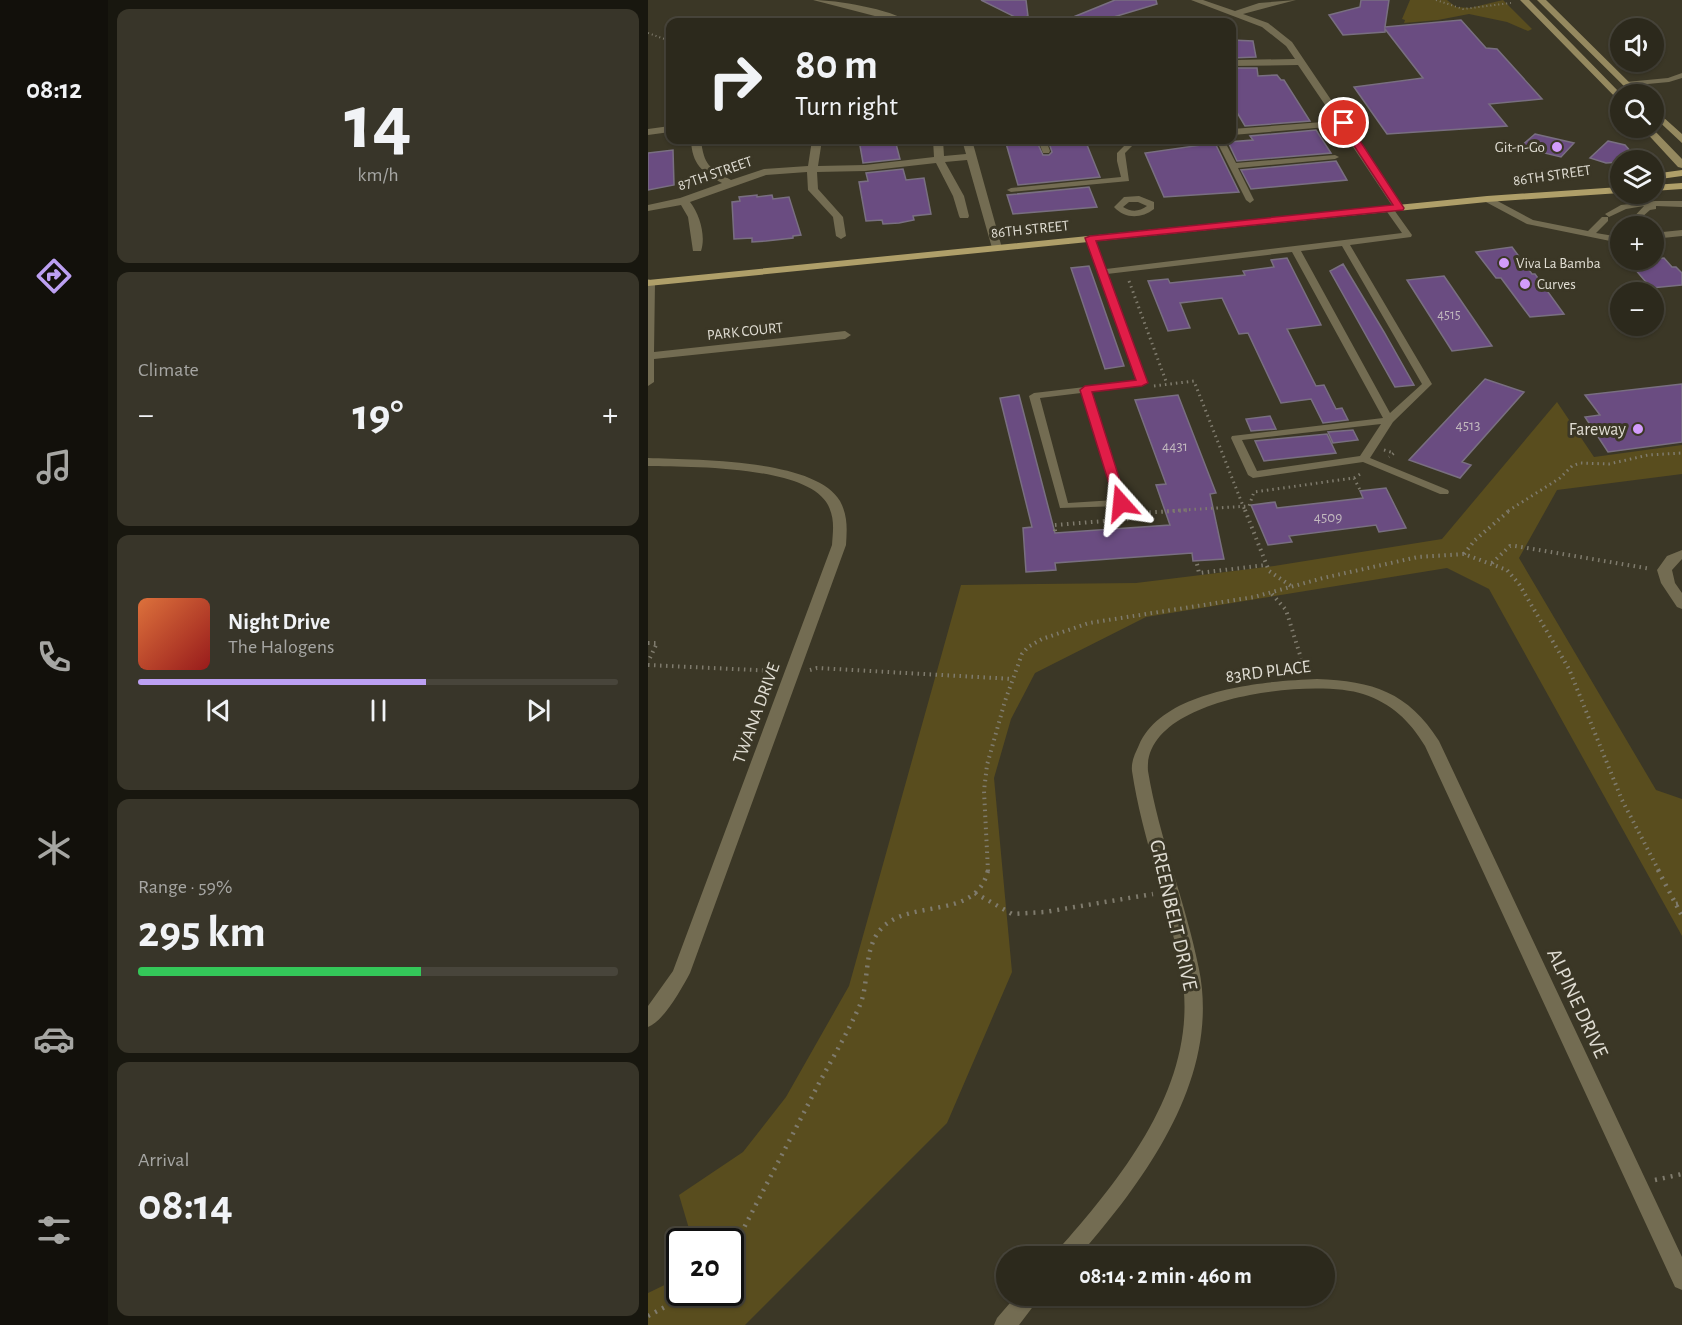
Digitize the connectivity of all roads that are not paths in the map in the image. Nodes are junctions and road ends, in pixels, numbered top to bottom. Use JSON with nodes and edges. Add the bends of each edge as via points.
{"nodes":[{"id":1,"x":817,"y":0,"type":"edge"},
{"id":2,"x":1195,"y":0,"type":"edge"},
{"id":3,"x":1292,"y":0,"type":"edge"},
{"id":4,"x":1524,"y":0,"type":"edge"},
{"id":5,"x":1541,"y":0,"type":"edge"},
{"id":6,"x":1236,"y":14,"type":"junction"},
{"id":7,"x":893,"y":18,"type":"edge"},
{"id":8,"x":1304,"y":62,"type":"junction"},
{"id":9,"x":1236,"y":63,"type":"edge"},
{"id":10,"x":1682,"y":75,"type":"edge"},
{"id":11,"x":1626,"y":84,"type":"joint"},
{"id":12,"x":1610,"y":89,"type":"edge"},
{"id":13,"x":1664,"y":122,"type":"edge"},
{"id":14,"x":1344,"y":123,"type":"junction"},
{"id":15,"x":666,"y":130,"type":"edge"},
{"id":16,"x":648,"y":132,"type":"edge"},
{"id":17,"x":1236,"y":132,"type":"edge"},
{"id":18,"x":1656,"y":138,"type":"edge"},
{"id":19,"x":1682,"y":140,"type":"edge"},
{"id":20,"x":696,"y":144,"type":"edge"},
{"id":21,"x":818,"y":144,"type":"edge"},
{"id":22,"x":937,"y":144,"type":"edge"},
{"id":23,"x":968,"y":144,"type":"edge"},
{"id":24,"x":1043,"y":144,"type":"edge"},
{"id":25,"x":1130,"y":144,"type":"edge"},
{"id":26,"x":1222,"y":144,"type":"edge"},
{"id":27,"x":1046,"y":151,"type":"dead end"},
{"id":28,"x":972,"y":156,"type":"junction"},
{"id":29,"x":1335,"y":157,"type":"dead end"},
{"id":30,"x":940,"y":159,"type":"junction"},
{"id":31,"x":1682,"y":165,"type":"edge"},
{"id":32,"x":1234,"y":166,"type":"junction"},
{"id":33,"x":812,"y":169,"type":"junction"},
{"id":34,"x":1682,"y":173,"type":"edge"},
{"id":35,"x":1664,"y":175,"type":"edge"},
{"id":36,"x":1126,"y":179,"type":"junction"},
{"id":37,"x":1610,"y":182,"type":"edge"},
{"id":38,"x":729,"y":183,"type":"junction"},
{"id":39,"x":1682,"y":186,"type":"edge"},
{"id":40,"x":1664,"y":187,"type":"edge"},
{"id":41,"x":1011,"y":190,"type":"dead end"},
{"id":42,"x":1610,"y":191,"type":"edge"},
{"id":43,"x":1133,"y":198,"type":"dead end"},
{"id":44,"x":1487,"y":199,"type":"junction"},
{"id":45,"x":1251,"y":200,"type":"dead end"},
{"id":46,"x":683,"y":201,"type":"junction"},
{"id":47,"x":1682,"y":204,"type":"edge"},
{"id":48,"x":648,"y":208,"type":"edge"},
{"id":49,"x":1394,"y":208,"type":"junction"},
{"id":50,"x":964,"y":216,"type":"dead end"},
{"id":51,"x":1639,"y":216,"type":"edge"},
{"id":52,"x":1682,"y":233,"type":"edge"},
{"id":53,"x":1590,"y":234,"type":"junction"},
{"id":54,"x":1664,"y":235,"type":"edge"},
{"id":55,"x":841,"y":236,"type":"dead end"},
{"id":56,"x":1610,"y":237,"type":"edge"},
{"id":57,"x":1090,"y":238,"type":"junction"},
{"id":58,"x":1345,"y":244,"type":"junction"},
{"id":59,"x":998,"y":248,"type":"junction"},
{"id":60,"x":697,"y":249,"type":"dead end"},
{"id":61,"x":1296,"y":250,"type":"junction"},
{"id":62,"x":1102,"y":272,"type":"junction"},
{"id":63,"x":649,"y":283,"type":"edge"},
{"id":64,"x":845,"y":335,"type":"dead end"},
{"id":65,"x":648,"y":356,"type":"edge"},
{"id":66,"x":648,"y":382,"type":"edge"},
{"id":67,"x":1085,"y":390,"type":"junction"},
{"id":68,"x":1389,"y":420,"type":"junction"},
{"id":69,"x":1364,"y":459,"type":"junction"},
{"id":70,"x":648,"y":462,"type":"edge"},
{"id":71,"x":1444,"y":492,"type":"dead end"},
{"id":72,"x":1682,"y":554,"type":"edge"},
{"id":73,"x":1682,"y":604,"type":"edge"},
{"id":74,"x":1433,"y":745,"type":"joint"},
{"id":75,"x":1143,"y":788,"type":"joint"},
{"id":76,"x":648,"y":1019,"type":"edge"},
{"id":77,"x":1075,"y":1246,"type":"edge"},
{"id":78,"x":1682,"y":1280,"type":"edge"},
{"id":79,"x":1021,"y":1306,"type":"edge"},
{"id":80,"x":1005,"y":1325,"type":"edge"}],
"edges":[{"from":1,"to":7,"type":"street"},
{"from":2,"to":6,"type":"street"},
{"from":3,"to":6,"type":"street"},
{"from":4,"to":12,"type":"main road"},
{"from":5,"to":11,"type":"main road"},
{"from":6,"to":8,"type":"street","via":[[1278,33]]},
{"from":8,"to":9,"type":"street"},
{"from":8,"to":14,"type":"street"},
{"from":10,"to":11,"type":"lane","via":[[1670,80]]},
{"from":13,"to":19,"type":"main road"},
{"from":14,"to":17,"type":"street"},
{"from":14,"to":49,"type":"street"},
{"from":15,"to":16,"type":"street"},
{"from":18,"to":31,"type":"main road"},
{"from":20,"to":38,"type":"street","via":[[700,165]]},
{"from":21,"to":33,"type":"street","via":[[819,152]]},
{"from":22,"to":30,"type":"street"},
{"from":23,"to":28,"type":"street"},
{"from":24,"to":27,"type":"lane"},
{"from":25,"to":36,"type":"lane","via":[[1119,159]]},
{"from":26,"to":32,"type":"lane"},
{"from":28,"to":30,"type":"street","name":"87TH STREET"},
{"from":28,"to":59,"type":"street"},
{"from":29,"to":32,"type":"lane"},
{"from":30,"to":33,"type":"street","name":"87TH STREET","via":[[865,168]]},
{"from":30,"to":50,"type":"street"},
{"from":32,"to":45,"type":"lane"},
{"from":33,"to":38,"type":"street","name":"87TH STREET","via":[[764,172]]},
{"from":33,"to":55,"type":"street","via":[[811,184],[839,218]]},
{"from":34,"to":35,"type":"main road"},
{"from":36,"to":41,"type":"lane"},
{"from":36,"to":43,"type":"lane"},
{"from":37,"to":44,"type":"main road","name":"86TH STREET"},
{"from":38,"to":46,"type":"street","name":"87TH STREET"},
{"from":39,"to":40,"type":"main road"},
{"from":42,"to":44,"type":"main road","name":"86TH STREET"},
{"from":44,"to":49,"type":"main road","name":"86TH STREET"},
{"from":44,"to":53,"type":"lane","via":[[1530,222]]},
{"from":46,"to":48,"type":"street","name":"87TH STREET"},
{"from":46,"to":60,"type":"street","via":[[692,210],[696,223]]},
{"from":47,"to":51,"type":"lane","via":[[1647,208]]},
{"from":47,"to":53,"type":"lane","via":[[1619,208]]},
{"from":49,"to":57,"type":"main road","name":"86TH STREET"},
{"from":49,"to":58,"type":"lane","via":[[1408,236]]},
{"from":52,"to":54,"type":"lane"},
{"from":53,"to":56,"type":"lane"},
{"from":57,"to":59,"type":"main road","name":"86TH STREET"},
{"from":57,"to":62,"type":"lane"},
{"from":58,"to":61,"type":"lane"},
{"from":58,"to":68,"type":"lane","via":[[1427,384]]},
{"from":59,"to":63,"type":"main road","name":"86TH STREET"},
{"from":61,"to":62,"type":"lane"},
{"from":61,"to":68,"type":"lane"},
{"from":62,"to":67,"type":"lane","via":[[1142,383]]},
{"from":63,"to":65,"type":"street"},
{"from":64,"to":65,"type":"street","name":"PARK COURT"},
{"from":65,"to":66,"type":"street"},
{"from":67,"to":67,"type":"lane","via":[[1034,396],[1064,506],[1121,503]]},
{"from":68,"to":69,"type":"lane"},
{"from":68,"to":69,"type":"lane","via":[[1236,438],[1252,475]]},
{"from":69,"to":71,"type":"lane"},
{"from":70,"to":76,"type":"street","name":"TWANA DRIVE","via":[[766,468],[801,478],[824,493],[841,521],[839,545],[681,973]]},
{"from":72,"to":73,"type":"street","via":[[1669,560],[1664,571]]},
{"from":74,"to":75,"type":"street","name":"83RD PLACE","via":[[1420,723],[1387,698],[1344,685],[1310,683],[1221,696],[1176,713],[1155,731],[1140,761]]},
{"from":74,"to":78,"type":"street","name":"ALPINE DRIVE"},
{"from":75,"to":77,"type":"street","name":"GREENBELT DRIVE","via":[[1191,970],[1194,1010],[1187,1063],[1165,1117],[1138,1163]]},
{"from":79,"to":80,"type":"street"}]}
